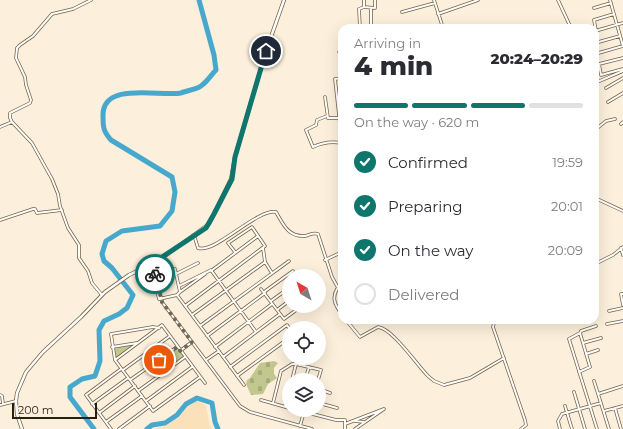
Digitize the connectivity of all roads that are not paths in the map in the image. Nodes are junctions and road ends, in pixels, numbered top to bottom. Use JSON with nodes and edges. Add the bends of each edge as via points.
{"nodes":[{"id":1,"x":91,"y":0,"type":"edge"},
{"id":2,"x":284,"y":0,"type":"edge"},
{"id":3,"x":364,"y":0,"type":"edge"},
{"id":4,"x":375,"y":0,"type":"edge"},
{"id":5,"x":478,"y":0,"type":"edge"},
{"id":6,"x":558,"y":0,"type":"edge"},
{"id":7,"x":434,"y":2,"type":"edge"},
{"id":8,"x":610,"y":2,"type":"edge"},
{"id":9,"x":364,"y":7,"type":"junction"},
{"id":10,"x":371,"y":8,"type":"junction"},
{"id":11,"x":594,"y":8,"type":"dead end"},
{"id":12,"x":402,"y":12,"type":"dead end"},
{"id":13,"x":438,"y":14,"type":"junction"},
{"id":14,"x":614,"y":14,"type":"junction"},
{"id":15,"x":623,"y":23,"type":"edge"},
{"id":16,"x":360,"y":24,"type":"edge"},
{"id":17,"x":371,"y":24,"type":"edge"},
{"id":18,"x":442,"y":24,"type":"edge"},
{"id":19,"x":569,"y":24,"type":"edge"},
{"id":20,"x":595,"y":24,"type":"edge"},
{"id":21,"x":617,"y":25,"type":"junction"},
{"id":22,"x":599,"y":30,"type":"edge"},
{"id":23,"x":620,"y":36,"type":"junction"},
{"id":24,"x":599,"y":42,"type":"edge"},
{"id":25,"x":599,"y":53,"type":"edge"},
{"id":26,"x":623,"y":58,"type":"edge"},
{"id":27,"x":599,"y":64,"type":"edge"},
{"id":28,"x":599,"y":67,"type":"edge"},
{"id":29,"x":623,"y":70,"type":"edge"},
{"id":30,"x":623,"y":78,"type":"edge"},
{"id":31,"x":338,"y":79,"type":"edge"},
{"id":32,"x":599,"y":81,"type":"edge"},
{"id":33,"x":606,"y":88,"type":"dead end"},
{"id":34,"x":623,"y":93,"type":"edge"},
{"id":35,"x":325,"y":97,"type":"dead end"},
{"id":36,"x":608,"y":102,"type":"dead end"},
{"id":37,"x":338,"y":108,"type":"edge"},
{"id":38,"x":327,"y":116,"type":"junction"},
{"id":39,"x":338,"y":118,"type":"edge"},
{"id":40,"x":615,"y":119,"type":"dead end"},
{"id":41,"x":12,"y":122,"type":"junction"},
{"id":42,"x":0,"y":127,"type":"edge"},
{"id":43,"x":599,"y":127,"type":"edge"},
{"id":44,"x":338,"y":142,"type":"edge"},
{"id":45,"x":599,"y":200,"type":"edge"},
{"id":46,"x":62,"y":210,"type":"junction"},
{"id":47,"x":623,"y":211,"type":"edge"},
{"id":48,"x":0,"y":220,"type":"edge"},
{"id":49,"x":194,"y":235,"type":"junction"},
{"id":50,"x":258,"y":236,"type":"junction"},
{"id":51,"x":263,"y":248,"type":"junction"},
{"id":52,"x":622,"y":248,"type":"edge"},
{"id":53,"x":235,"y":252,"type":"junction"},
{"id":54,"x":338,"y":254,"type":"edge"},
{"id":55,"x":623,"y":255,"type":"edge"},
{"id":56,"x":325,"y":260,"type":"junction"},
{"id":57,"x":289,"y":261,"type":"dead end"},
{"id":58,"x":265,"y":262,"type":"junction"},
{"id":59,"x":599,"y":262,"type":"edge"},
{"id":60,"x":198,"y":263,"type":"dead end"},
{"id":61,"x":151,"y":264,"type":"junction"},
{"id":62,"x":175,"y":269,"type":"dead end"},
{"id":63,"x":211,"y":270,"type":"junction"},
{"id":64,"x":272,"y":273,"type":"junction"},
{"id":65,"x":176,"y":274,"type":"junction"},
{"id":66,"x":282,"y":279,"type":"edge"},
{"id":67,"x":219,"y":280,"type":"junction"},
{"id":68,"x":179,"y":286,"type":"junction"},
{"id":69,"x":261,"y":288,"type":"dead end"},
{"id":70,"x":338,"y":288,"type":"joint"},
{"id":71,"x":226,"y":290,"type":"junction"},
{"id":72,"x":180,"y":292,"type":"junction"},
{"id":73,"x":264,"y":293,"type":"junction"},
{"id":74,"x":282,"y":294,"type":"edge"},
{"id":75,"x":623,"y":294,"type":"edge"},
{"id":76,"x":102,"y":295,"type":"junction"},
{"id":77,"x":176,"y":295,"type":"junction"},
{"id":78,"x":161,"y":298,"type":"junction"},
{"id":79,"x":233,"y":301,"type":"junction"},
{"id":80,"x":272,"y":302,"type":"junction"},
{"id":81,"x":623,"y":305,"type":"edge"},
{"id":82,"x":185,"y":306,"type":"junction"},
{"id":83,"x":282,"y":306,"type":"edge"},
{"id":84,"x":338,"y":308,"type":"edge"},
{"id":85,"x":623,"y":308,"type":"edge"},
{"id":86,"x":277,"y":310,"type":"junction"},
{"id":87,"x":241,"y":311,"type":"junction"},
{"id":88,"x":610,"y":312,"type":"dead end"},
{"id":89,"x":292,"y":313,"type":"edge"},
{"id":90,"x":280,"y":314,"type":"junction"},
{"id":91,"x":192,"y":315,"type":"junction"},
{"id":92,"x":623,"y":321,"type":"edge"},
{"id":93,"x":248,"y":322,"type":"junction"},
{"id":94,"x":349,"y":324,"type":"edge"},
{"id":95,"x":494,"y":324,"type":"edge"},
{"id":96,"x":607,"y":324,"type":"dead end"},
{"id":97,"x":200,"y":326,"type":"junction"},
{"id":98,"x":596,"y":326,"type":"dead end"},
{"id":99,"x":159,"y":328,"type":"junction"},
{"id":100,"x":282,"y":329,"type":"edge"},
{"id":101,"x":256,"y":332,"type":"junction"},
{"id":102,"x":580,"y":333,"type":"junction"},
{"id":103,"x":170,"y":336,"type":"junction"},
{"id":104,"x":207,"y":336,"type":"junction"},
{"id":105,"x":601,"y":338,"type":"dead end"},
{"id":106,"x":192,"y":342,"type":"junction"},
{"id":107,"x":583,"y":342,"type":"junction"},
{"id":108,"x":138,"y":343,"type":"junction"},
{"id":109,"x":282,"y":343,"type":"edge"},
{"id":110,"x":112,"y":347,"type":"junction"},
{"id":111,"x":177,"y":347,"type":"junction"},
{"id":112,"x":215,"y":347,"type":"junction"},
{"id":113,"x":598,"y":350,"type":"dead end"},
{"id":114,"x":180,"y":351,"type":"junction"},
{"id":115,"x":218,"y":351,"type":"junction"},
{"id":116,"x":586,"y":354,"type":"junction"},
{"id":117,"x":185,"y":357,"type":"junction"},
{"id":118,"x":223,"y":357,"type":"junction"},
{"id":119,"x":504,"y":358,"type":"junction"},
{"id":120,"x":115,"y":360,"type":"junction"},
{"id":121,"x":206,"y":360,"type":"junction"},
{"id":122,"x":290,"y":365,"type":"edge"},
{"id":123,"x":300,"y":365,"type":"edge"},
{"id":124,"x":230,"y":366,"type":"junction"},
{"id":125,"x":192,"y":367,"type":"junction"},
{"id":126,"x":309,"y":367,"type":"junction"},
{"id":127,"x":122,"y":369,"type":"junction"},
{"id":128,"x":579,"y":372,"type":"junction"},
{"id":129,"x":307,"y":373,"type":"edge"},
{"id":130,"x":320,"y":373,"type":"edge"},
{"id":131,"x":237,"y":376,"type":"junction"},
{"id":132,"x":200,"y":377,"type":"junction"},
{"id":133,"x":128,"y":378,"type":"junction"},
{"id":134,"x":130,"y":380,"type":"junction"},
{"id":135,"x":594,"y":381,"type":"dead end"},
{"id":136,"x":205,"y":383,"type":"dead end"},
{"id":137,"x":244,"y":385,"type":"dead end"},
{"id":138,"x":135,"y":386,"type":"junction"},
{"id":139,"x":623,"y":386,"type":"edge"},
{"id":140,"x":138,"y":391,"type":"junction"},
{"id":141,"x":326,"y":392,"type":"edge"},
{"id":142,"x":574,"y":392,"type":"dead end"},
{"id":143,"x":330,"y":393,"type":"dead end"},
{"id":144,"x":598,"y":394,"type":"junction"},
{"id":145,"x":0,"y":395,"type":"edge"},
{"id":146,"x":142,"y":396,"type":"junction"},
{"id":147,"x":261,"y":400,"type":"dead end"},
{"id":148,"x":16,"y":401,"type":"junction"},
{"id":149,"x":146,"y":401,"type":"junction"},
{"id":150,"x":273,"y":403,"type":"junction"},
{"id":151,"x":601,"y":403,"type":"junction"},
{"id":152,"x":1,"y":404,"type":"edge"},
{"id":153,"x":92,"y":404,"type":"junction"},
{"id":154,"x":326,"y":405,"type":"edge"},
{"id":155,"x":150,"y":406,"type":"junction"},
{"id":156,"x":282,"y":406,"type":"edge"},
{"id":157,"x":565,"y":406,"type":"dead end"},
{"id":158,"x":590,"y":406,"type":"junction"},
{"id":159,"x":623,"y":406,"type":"edge"},
{"id":160,"x":338,"y":408,"type":"dead end"},
{"id":161,"x":615,"y":408,"type":"junction"},
{"id":162,"x":579,"y":409,"type":"junction"},
{"id":163,"x":604,"y":411,"type":"junction"},
{"id":164,"x":567,"y":412,"type":"junction"},
{"id":165,"x":99,"y":413,"type":"junction"},
{"id":166,"x":303,"y":417,"type":"edge"},
{"id":167,"x":325,"y":417,"type":"edge"},
{"id":168,"x":353,"y":421,"type":"junction"},
{"id":169,"x":106,"y":422,"type":"junction"},
{"id":170,"x":364,"y":422,"type":"junction"},
{"id":171,"x":345,"y":424,"type":"junction"},
{"id":172,"x":300,"y":426,"type":"junction"},
{"id":173,"x":22,"y":429,"type":"edge"},
{"id":174,"x":111,"y":429,"type":"edge"},
{"id":175,"x":119,"y":429,"type":"edge"},
{"id":176,"x":312,"y":429,"type":"edge"},
{"id":177,"x":345,"y":429,"type":"edge"},
{"id":178,"x":355,"y":429,"type":"edge"},
{"id":179,"x":521,"y":429,"type":"edge"},
{"id":180,"x":560,"y":429,"type":"edge"},
{"id":181,"x":572,"y":429,"type":"edge"},
{"id":182,"x":585,"y":429,"type":"edge"},
{"id":183,"x":597,"y":429,"type":"edge"},
{"id":184,"x":609,"y":429,"type":"edge"},
{"id":185,"x":621,"y":429,"type":"edge"}],
"edges":[{"from":1,"to":41,"type":"street","via":[[73,9],[52,14],[33,36],[17,48],[16,58],[32,100],[10,113]]},
{"from":2,"to":49,"type":"street","via":[[235,157],[232,179],[209,224]]},
{"from":3,"to":9,"type":"street"},
{"from":4,"to":10,"type":"street","via":[[376,7]]},
{"from":5,"to":13,"type":"street"},
{"from":6,"to":19,"type":"street"},
{"from":7,"to":12,"type":"street"},
{"from":7,"to":13,"type":"street"},
{"from":8,"to":11,"type":"street"},
{"from":8,"to":14,"type":"street"},
{"from":9,"to":10,"type":"street"},
{"from":9,"to":16,"type":"street","via":[[359,9]]},
{"from":10,"to":17,"type":"street"},
{"from":13,"to":18,"type":"street"},
{"from":14,"to":20,"type":"street","via":[[594,20]]},
{"from":14,"to":21,"type":"street"},
{"from":15,"to":21,"type":"street"},
{"from":21,"to":22,"type":"street"},
{"from":21,"to":23,"type":"street"},
{"from":23,"to":24,"type":"street"},
{"from":23,"to":25,"type":"street","via":[[623,46]]},
{"from":26,"to":27,"type":"street"},
{"from":28,"to":29,"type":"street","via":[[601,74]]},
{"from":29,"to":32,"type":"street"},
{"from":30,"to":33,"type":"street"},
{"from":31,"to":37,"type":"street","via":[[335,79]]},
{"from":34,"to":36,"type":"street"},
{"from":35,"to":38,"type":"street"},
{"from":38,"to":39,"type":"street","via":[[329,119]]},
{"from":38,"to":44,"type":"street","via":[[317,120],[316,125],[306,130],[313,147],[321,143]]},
{"from":40,"to":43,"type":"street","via":[[606,121]]},
{"from":41,"to":42,"type":"street"},
{"from":41,"to":46,"type":"street","via":[[34,148],[56,189]]},
{"from":45,"to":47,"type":"street"},
{"from":46,"to":48,"type":"street","via":[[38,213],[33,209]]},
{"from":46,"to":76,"type":"street","via":[[68,228],[79,245],[79,258],[92,283]]},
{"from":49,"to":56,"type":"street","via":[[198,248],[210,247],[252,220],[275,212],[286,229],[295,234],[318,234]]},
{"from":49,"to":61,"type":"street"},
{"from":50,"to":51,"type":"street","via":[[265,246]]},
{"from":50,"to":53,"type":"street"},
{"from":50,"to":53,"type":"street","via":[[252,227],[228,243]]},
{"from":51,"to":58,"type":"street"},
{"from":51,"to":67,"type":"street"},
{"from":52,"to":55,"type":"street"},
{"from":52,"to":59,"type":"street"},
{"from":53,"to":63,"type":"street"},
{"from":54,"to":56,"type":"street"},
{"from":56,"to":70,"type":"street"},
{"from":57,"to":64,"type":"street"},
{"from":58,"to":64,"type":"street"},
{"from":58,"to":71,"type":"street"},
{"from":60,"to":65,"type":"street"},
{"from":61,"to":76,"type":"street","via":[[129,275]]},
{"from":61,"to":78,"type":"street"},
{"from":62,"to":65,"type":"street"},
{"from":63,"to":67,"type":"street"},
{"from":63,"to":68,"type":"street"},
{"from":63,"to":72,"type":"street"},
{"from":64,"to":79,"type":"street"},
{"from":65,"to":68,"type":"street"},
{"from":66,"to":73,"type":"street"},
{"from":67,"to":71,"type":"street"},
{"from":67,"to":82,"type":"street"},
{"from":68,"to":72,"type":"street"},
{"from":69,"to":73,"type":"street"},
{"from":70,"to":84,"type":"street","via":[[334,300]]},
{"from":71,"to":79,"type":"street"},
{"from":71,"to":91,"type":"street"},
{"from":72,"to":77,"type":"street"},
{"from":73,"to":80,"type":"street"},
{"from":73,"to":87,"type":"street"},
{"from":74,"to":80,"type":"street"},
{"from":75,"to":81,"type":"street"},
{"from":76,"to":148,"type":"street","via":[[81,318],[42,352],[26,372]]},
{"from":77,"to":78,"type":"street"},
{"from":77,"to":82,"type":"street"},
{"from":78,"to":106,"type":"street"},
{"from":79,"to":87,"type":"street"},
{"from":79,"to":97,"type":"street"},
{"from":80,"to":86,"type":"street"},
{"from":80,"to":93,"type":"street"},
{"from":82,"to":91,"type":"street"},
{"from":83,"to":86,"type":"street"},
{"from":85,"to":88,"type":"street"},
{"from":86,"to":90,"type":"street"},
{"from":87,"to":93,"type":"street"},
{"from":87,"to":104,"type":"street"},
{"from":89,"to":90,"type":"street","via":[[284,319]]},
{"from":90,"to":101,"type":"street"},
{"from":91,"to":97,"type":"street"},
{"from":92,"to":96,"type":"street"},
{"from":93,"to":101,"type":"street"},
{"from":93,"to":112,"type":"street"},
{"from":94,"to":119,"type":"street","via":[[360,337],[378,327],[384,328],[428,376],[444,386],[470,378]]},
{"from":95,"to":119,"type":"street"},
{"from":97,"to":104,"type":"street"},
{"from":98,"to":102,"type":"street"},
{"from":99,"to":103,"type":"street","via":[[162,325]]},
{"from":99,"to":108,"type":"street"},
{"from":99,"to":110,"type":"street","via":[[111,334]]},
{"from":100,"to":124,"type":"street"},
{"from":101,"to":118,"type":"street"},
{"from":102,"to":107,"type":"street"},
{"from":102,"to":128,"type":"street","via":[[569,339]]},
{"from":103,"to":111,"type":"street"},
{"from":103,"to":127,"type":"street"},
{"from":104,"to":112,"type":"street"},
{"from":105,"to":107,"type":"street"},
{"from":106,"to":114,"type":"street"},
{"from":106,"to":121,"type":"street"},
{"from":107,"to":116,"type":"street"},
{"from":108,"to":110,"type":"street"},
{"from":108,"to":120,"type":"street"},
{"from":109,"to":131,"type":"street"},
{"from":110,"to":120,"type":"street"},
{"from":111,"to":114,"type":"street"},
{"from":111,"to":134,"type":"street"},
{"from":112,"to":115,"type":"street"},
{"from":113,"to":116,"type":"street"},
{"from":114,"to":117,"type":"street"},
{"from":115,"to":118,"type":"street"},
{"from":115,"to":121,"type":"street"},
{"from":116,"to":128,"type":"street","via":[[590,367]]},
{"from":117,"to":125,"type":"street"},
{"from":117,"to":140,"type":"street"},
{"from":118,"to":124,"type":"street"},
{"from":119,"to":179,"type":"street","via":[[525,420],[525,426]]},
{"from":120,"to":127,"type":"street"},
{"from":121,"to":172,"type":"street","via":[[244,410]]},
{"from":122,"to":150,"type":"street","via":[[281,371]]},
{"from":123,"to":126,"type":"street"},
{"from":124,"to":131,"type":"street"},
{"from":125,"to":132,"type":"street"},
{"from":125,"to":149,"type":"street"},
{"from":126,"to":129,"type":"street"},
{"from":126,"to":130,"type":"street","via":[[321,370]]},
{"from":127,"to":133,"type":"street"},
{"from":127,"to":153,"type":"street","via":[[86,395]]},
{"from":128,"to":158,"type":"street"},
{"from":131,"to":137,"type":"street"},
{"from":132,"to":136,"type":"street"},
{"from":132,"to":155,"type":"street","via":[[153,411]]},
{"from":133,"to":134,"type":"street"},
{"from":133,"to":153,"type":"street"},
{"from":134,"to":138,"type":"street"},
{"from":135,"to":144,"type":"street"},
{"from":138,"to":140,"type":"street"},
{"from":138,"to":165,"type":"street"},
{"from":139,"to":144,"type":"street"},
{"from":140,"to":146,"type":"street"},
{"from":141,"to":143,"type":"street"},
{"from":142,"to":162,"type":"street"},
{"from":144,"to":151,"type":"street"},
{"from":145,"to":152,"type":"street"},
{"from":146,"to":149,"type":"street"},
{"from":146,"to":169,"type":"street"},
{"from":147,"to":150,"type":"street"},
{"from":148,"to":152,"type":"street"},
{"from":148,"to":173,"type":"street"},
{"from":149,"to":155,"type":"street"},
{"from":150,"to":156,"type":"street"},
{"from":151,"to":158,"type":"street"},
{"from":151,"to":163,"type":"street"},
{"from":153,"to":165,"type":"street"},
{"from":154,"to":160,"type":"street"},
{"from":155,"to":175,"type":"street"},
{"from":157,"to":164,"type":"street"},
{"from":158,"to":162,"type":"street"},
{"from":158,"to":183,"type":"street"},
{"from":159,"to":161,"type":"street"},
{"from":161,"to":163,"type":"street"},
{"from":161,"to":185,"type":"street"},
{"from":162,"to":164,"type":"street"},
{"from":162,"to":182,"type":"street"},
{"from":163,"to":184,"type":"street"},
{"from":164,"to":180,"type":"street","via":[[562,414],[559,420]]},
{"from":164,"to":181,"type":"street"},
{"from":165,"to":169,"type":"street"},
{"from":166,"to":172,"type":"street"},
{"from":167,"to":171,"type":"street","via":[[345,420]]},
{"from":168,"to":170,"type":"street"},
{"from":168,"to":170,"type":"street","via":[[384,409]]},
{"from":168,"to":171,"type":"street"},
{"from":169,"to":174,"type":"street"},
{"from":170,"to":178,"type":"street"},
{"from":171,"to":177,"type":"street"},
{"from":172,"to":176,"type":"street"}]}
